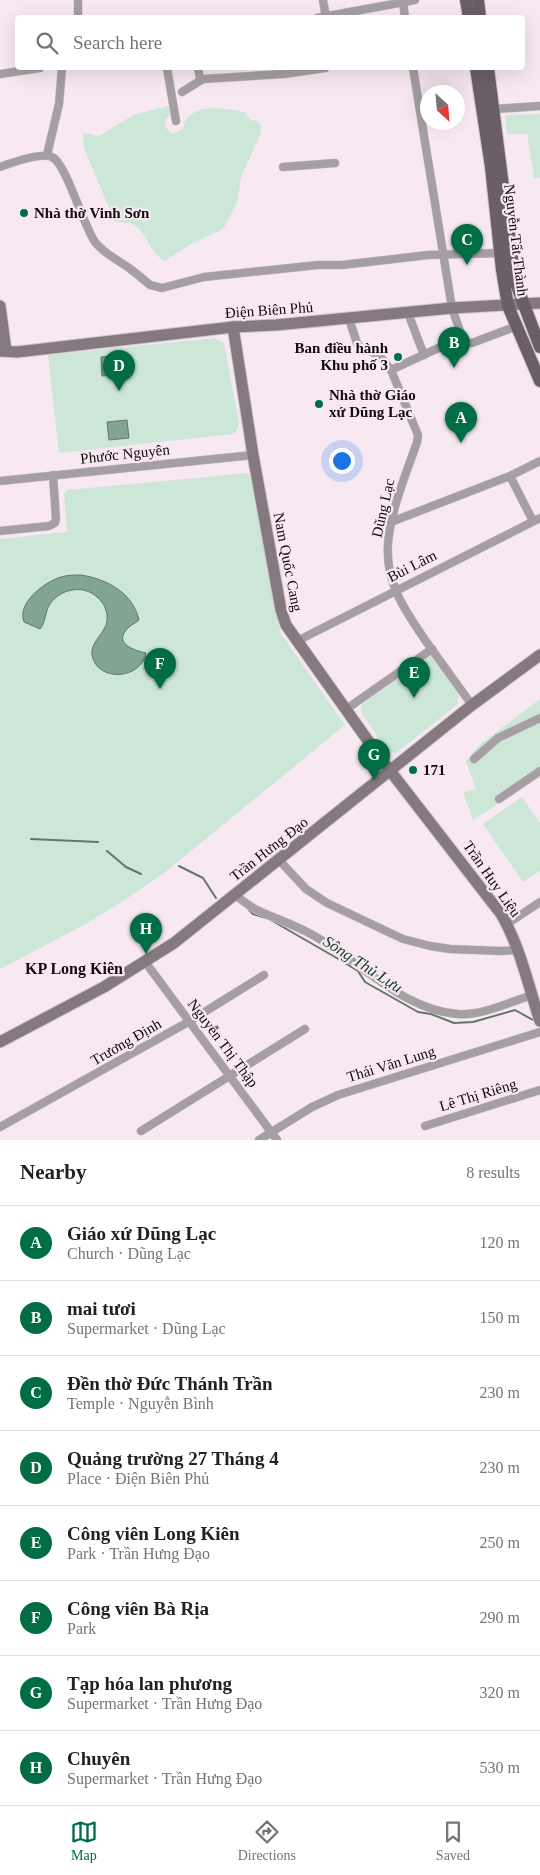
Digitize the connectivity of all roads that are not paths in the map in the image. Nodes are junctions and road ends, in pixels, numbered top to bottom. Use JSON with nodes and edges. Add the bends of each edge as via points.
{"nodes":[{"id":1,"x":78,"y":0,"type":"edge"},
{"id":2,"x":323,"y":0,"type":"edge"},
{"id":3,"x":416,"y":0,"type":"edge"},
{"id":4,"x":466,"y":0,"type":"edge"},
{"id":5,"x":478,"y":0,"type":"edge"},
{"id":6,"x":403,"y":1,"type":"edge"},
{"id":7,"x":78,"y":15,"type":"edge"},
{"id":8,"x":325,"y":15,"type":"edge"},
{"id":9,"x":335,"y":15,"type":"edge"},
{"id":10,"x":405,"y":15,"type":"edge"},
{"id":11,"x":468,"y":15,"type":"edge"},
{"id":12,"x":480,"y":15,"type":"edge"},
{"id":13,"x":27,"y":70,"type":"edge"},
{"id":14,"x":62,"y":70,"type":"edge"},
{"id":15,"x":167,"y":70,"type":"edge"},
{"id":16,"x":198,"y":70,"type":"edge"},
{"id":17,"x":311,"y":70,"type":"edge"},
{"id":18,"x":413,"y":70,"type":"edge"},
{"id":19,"x":476,"y":70,"type":"edge"},
{"id":20,"x":488,"y":70,"type":"edge"},
{"id":21,"x":0,"y":74,"type":"edge"},
{"id":22,"x":203,"y":79,"type":"junction"},
{"id":23,"x":182,"y":92,"type":"dead end"},
{"id":24,"x":540,"y":106,"type":"edge"},
{"id":25,"x":494,"y":108,"type":"junction"},
{"id":26,"x":176,"y":121,"type":"dead end"},
{"id":27,"x":46,"y":156,"type":"junction"},
{"id":28,"x":335,"y":163,"type":"dead end"},
{"id":29,"x":0,"y":167,"type":"edge"},
{"id":30,"x":283,"y":167,"type":"dead end"},
{"id":31,"x":500,"y":253,"type":"junction"},
{"id":32,"x":443,"y":255,"type":"junction"},
{"id":33,"x":540,"y":303,"type":"edge"},
{"id":34,"x":523,"y":305,"type":"junction"},
{"id":35,"x":0,"y":306,"type":"edge"},
{"id":36,"x":508,"y":306,"type":"junction"},
{"id":37,"x":452,"y":308,"type":"junction"},
{"id":38,"x":408,"y":313,"type":"junction"},
{"id":39,"x":349,"y":319,"type":"junction"},
{"id":40,"x":517,"y":326,"type":"junction"},
{"id":41,"x":234,"y":327,"type":"junction"},
{"id":42,"x":462,"y":336,"type":"junction"},
{"id":43,"x":540,"y":347,"type":"edge"},
{"id":44,"x":3,"y":351,"type":"edge"},
{"id":45,"x":424,"y":354,"type":"junction"},
{"id":46,"x":391,"y":370,"type":"junction"},
{"id":47,"x":540,"y":381,"type":"edge"},
{"id":48,"x":253,"y":455,"type":"junction"},
{"id":49,"x":540,"y":461,"type":"edge"},
{"id":50,"x":53,"y":475,"type":"junction"},
{"id":51,"x":510,"y":476,"type":"junction"},
{"id":52,"x":0,"y":481,"type":"edge"},
{"id":53,"x":537,"y":520,"type":"edge"},
{"id":54,"x":391,"y":522,"type":"junction"},
{"id":55,"x":0,"y":531,"type":"edge"},
{"id":56,"x":394,"y":590,"type":"junction"},
{"id":57,"x":297,"y":641,"type":"junction"},
{"id":58,"x":432,"y":649,"type":"junction"},
{"id":59,"x":540,"y":655,"type":"edge"},
{"id":60,"x":472,"y":705,"type":"junction"},
{"id":61,"x":345,"y":710,"type":"junction"},
{"id":62,"x":540,"y":718,"type":"edge"},
{"id":63,"x":474,"y":759,"type":"dead end"},
{"id":64,"x":390,"y":771,"type":"junction"},
{"id":65,"x":540,"y":771,"type":"edge"},
{"id":66,"x":499,"y":799,"type":"dead end"},
{"id":67,"x":279,"y":860,"type":"junction"},
{"id":68,"x":235,"y":895,"type":"junction"},
{"id":69,"x":540,"y":902,"type":"edge"},
{"id":70,"x":507,"y":924,"type":"junction"},
{"id":71,"x":517,"y":950,"type":"junction"},
{"id":72,"x":146,"y":963,"type":"junction"},
{"id":73,"x":264,"y":976,"type":"dead end"},
{"id":74,"x":532,"y":995,"type":"junction"},
{"id":75,"x":540,"y":1020,"type":"edge"},
{"id":76,"x":190,"y":1021,"type":"junction"},
{"id":77,"x":304,"y":1029,"type":"dead end"},
{"id":78,"x":540,"y":1032,"type":"edge"},
{"id":79,"x":0,"y":1042,"type":"edge"},
{"id":80,"x":231,"y":1076,"type":"junction"},
{"id":81,"x":540,"y":1090,"type":"edge"},
{"id":82,"x":425,"y":1126,"type":"dead end"},
{"id":83,"x":0,"y":1127,"type":"edge"},
{"id":84,"x":141,"y":1132,"type":"dead end"},
{"id":85,"x":272,"y":1132,"type":"junction"},
{"id":86,"x":259,"y":1140,"type":"edge"},
{"id":87,"x":276,"y":1140,"type":"edge"}],
"edges":[{"from":1,"to":7,"type":"street"},
{"from":2,"to":8,"type":"street"},
{"from":3,"to":6,"type":"street"},
{"from":4,"to":11,"type":"main road"},
{"from":5,"to":12,"type":"main road"},
{"from":6,"to":9,"type":"street"},
{"from":6,"to":10,"type":"street"},
{"from":13,"to":21,"type":"street"},
{"from":14,"to":27,"type":"street","via":[[59,104]]},
{"from":15,"to":26,"type":"street"},
{"from":16,"to":22,"type":"street"},
{"from":17,"to":22,"type":"street"},
{"from":18,"to":32,"type":"street"},
{"from":19,"to":31,"type":"main road","name":"Nguyễn Tất Thành"},
{"from":20,"to":25,"type":"main road","name":"Nguyễn Tất Thành"},
{"from":22,"to":23,"type":"street"},
{"from":24,"to":25,"type":"street"},
{"from":25,"to":34,"type":"main road","name":"Nguyễn Tất Thành","via":[[515,281]]},
{"from":27,"to":29,"type":"street"},
{"from":27,"to":32,"type":"street","via":[[54,157],[62,167],[95,242],[156,287],[168,287],[204,276]]},
{"from":28,"to":30,"type":"street"},
{"from":31,"to":32,"type":"street"},
{"from":31,"to":36,"type":"main road","name":"Nguyễn Tất Thành"},
{"from":32,"to":37,"type":"street"},
{"from":33,"to":34,"type":"street","name":"Điện Biên Phủ"},
{"from":34,"to":36,"type":"street","name":"Điện Biên Phủ"},
{"from":34,"to":43,"type":"main road","name":"Nguyễn Tất Thành"},
{"from":35,"to":44,"type":"street"},
{"from":36,"to":37,"type":"street","name":"Điện Biên Phủ"},
{"from":36,"to":40,"type":"main road","name":"Nguyễn Tất Thành"},
{"from":37,"to":38,"type":"street","name":"Điện Biên Phủ"},
{"from":37,"to":42,"type":"street"},
{"from":38,"to":39,"type":"street","name":"Điện Biên Phủ"},
{"from":38,"to":45,"type":"street"},
{"from":39,"to":41,"type":"street","name":"Điện Biên Phủ"},
{"from":39,"to":46,"type":"street","name":"Dũng Lạc","via":[[360,347],[379,355]]},
{"from":40,"to":42,"type":"street","via":[[472,343],[467,343]]},
{"from":40,"to":47,"type":"main road","name":"Nguyễn Tất Thành"},
{"from":41,"to":44,"type":"street","name":"Điện Biên Phủ"},
{"from":41,"to":48,"type":"street","name":"Nam Quốc Cang"},
{"from":42,"to":45,"type":"street"},
{"from":45,"to":46,"type":"street"},
{"from":46,"to":54,"type":"street","name":"Dũng Lạc","via":[[418,435]]},
{"from":48,"to":50,"type":"street","name":"Phước Nguyên"},
{"from":48,"to":57,"type":"street","name":"Nam Quốc Cang","via":[[280,610]]},
{"from":49,"to":51,"type":"street"},
{"from":50,"to":52,"type":"street","name":"Phước Nguyên"},
{"from":50,"to":55,"type":"street","via":[[55,524]]},
{"from":51,"to":53,"type":"street"},
{"from":51,"to":54,"type":"street"},
{"from":53,"to":56,"type":"street","name":"Bùi Lâm"},
{"from":54,"to":56,"type":"street","name":"Dũng Lạc","via":[[388,558]]},
{"from":56,"to":57,"type":"street","name":"Bùi Lâm"},
{"from":56,"to":58,"type":"street","name":"Dũng Lạc"},
{"from":57,"to":61,"type":"street","name":"Nam Quốc Cang"},
{"from":58,"to":60,"type":"street","name":"Dũng Lạc"},
{"from":58,"to":61,"type":"street"},
{"from":59,"to":60,"type":"street","name":"Trần Hưng Đạo"},
{"from":60,"to":64,"type":"street","name":"Trần Hưng Đạo"},
{"from":61,"to":64,"type":"street","name":"Nam Quốc Cang"},
{"from":62,"to":63,"type":"street","via":[[492,742]]},
{"from":64,"to":67,"type":"street","name":"Trần Hưng Đạo"},
{"from":64,"to":70,"type":"street","name":"Trần Huy Liệu"},
{"from":65,"to":66,"type":"street"},
{"from":67,"to":68,"type":"street","name":"Trần Hưng Đạo"},
{"from":67,"to":71,"type":"street","via":[[306,889],[327,904],[396,936],[450,949]]},
{"from":68,"to":72,"type":"street","name":"Trần Hưng Đạo"},
{"from":68,"to":74,"type":"street","via":[[256,909],[310,933],[379,981],[422,1005],[442,1012],[460,1015],[479,1012]]},
{"from":69,"to":70,"type":"street"},
{"from":70,"to":71,"type":"street","name":"Trần Huy Liệu"},
{"from":71,"to":74,"type":"street","name":"Trần Huy Liệu"},
{"from":72,"to":76,"type":"street","name":"Nguyễn Thị Thập"},
{"from":72,"to":79,"type":"street","name":"Trần Hưng Đạo"},
{"from":73,"to":76,"type":"street","name":"Trương Định"},
{"from":74,"to":75,"type":"street","name":"Trần Huy Liệu"},
{"from":76,"to":80,"type":"street","name":"Nguyễn Thị Thập"},
{"from":76,"to":83,"type":"street","name":"Trương Định"},
{"from":77,"to":80,"type":"street"},
{"from":78,"to":85,"type":"street","name":"Thái Văn Lung","via":[[338,1095]]},
{"from":80,"to":84,"type":"street"},
{"from":80,"to":85,"type":"street","name":"Nguyễn Thị Thập"},
{"from":81,"to":82,"type":"street","name":"Lê Thị Riêng"},
{"from":85,"to":86,"type":"street","name":"Thái Văn Lung"},
{"from":85,"to":87,"type":"street","name":"Nguyễn Thị Thập"}]}
